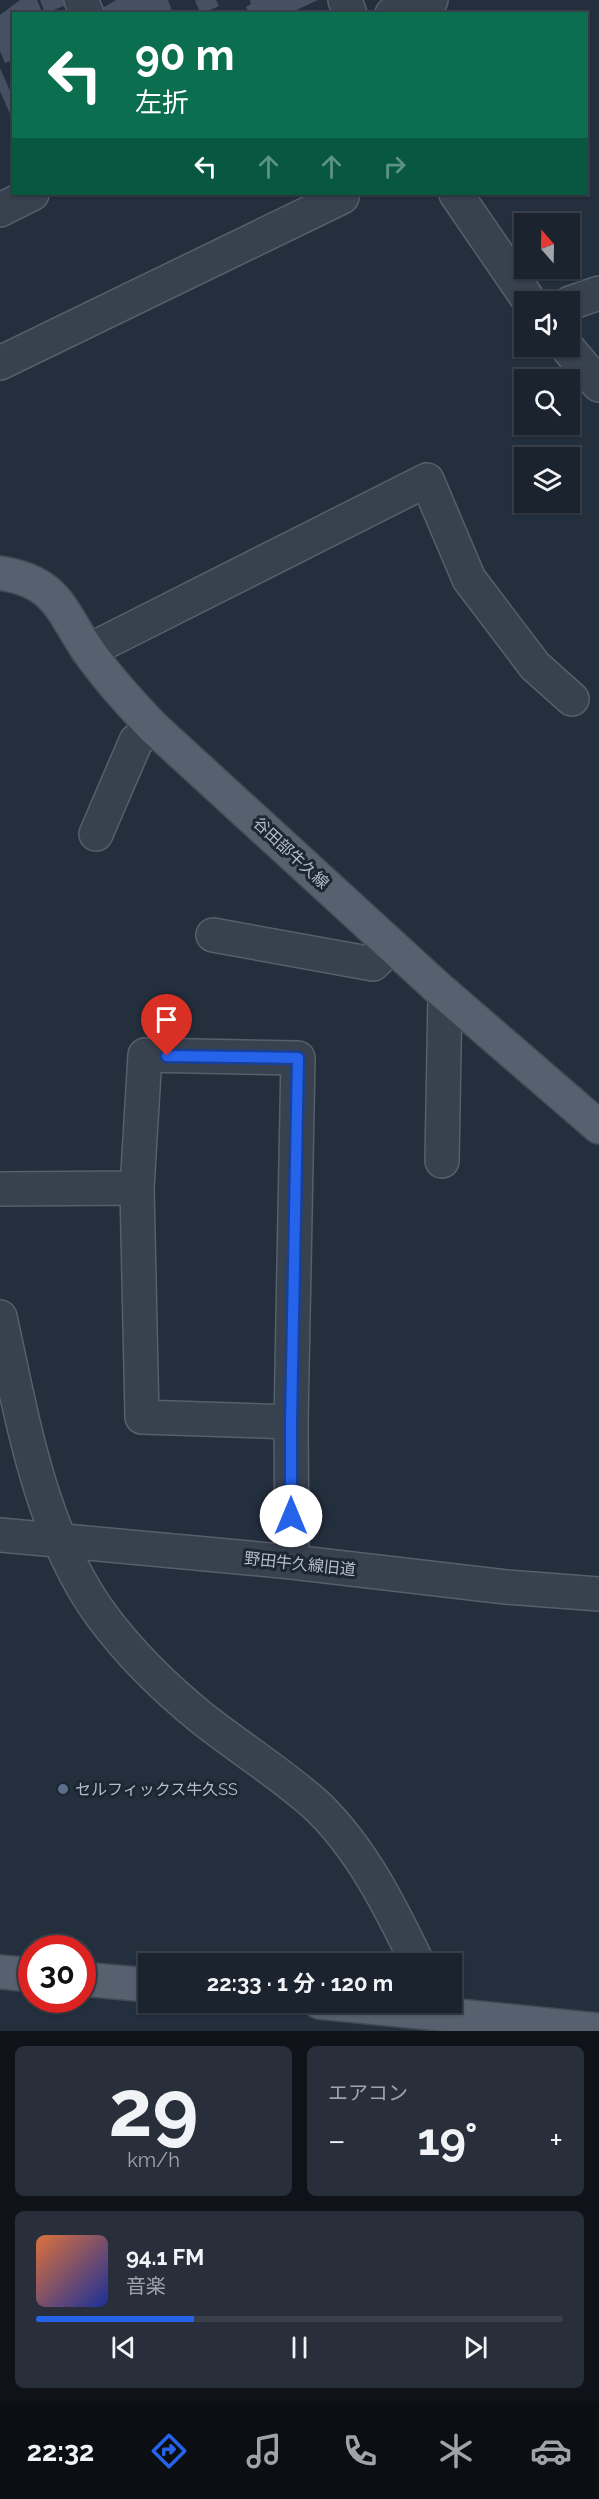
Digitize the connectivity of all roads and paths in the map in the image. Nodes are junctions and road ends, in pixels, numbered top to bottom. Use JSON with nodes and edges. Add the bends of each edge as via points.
{"nodes":[{"id":1,"x":431,"y":0,"type":"edge"},
{"id":2,"x":398,"y":12,"type":"edge"},
{"id":3,"x":30,"y":195,"type":"edge"},
{"id":4,"x":457,"y":195,"type":"edge"},
{"id":5,"x":342,"y":197,"type":"dead end"},
{"id":6,"x":0,"y":210,"type":"edge"},
{"id":7,"x":522,"y":291,"type":"edge"},
{"id":8,"x":599,"y":293,"type":"edge"},
{"id":9,"x":580,"y":300,"type":"edge"},
{"id":10,"x":575,"y":357,"type":"edge"},
{"id":11,"x":0,"y":363,"type":"edge"},
{"id":12,"x":599,"y":385,"type":"edge"},
{"id":13,"x":0,"y":573,"type":"edge"},
{"id":14,"x":88,"y":651,"type":"junction"},
{"id":15,"x":572,"y":699,"type":"dead end"},
{"id":16,"x":153,"y":727,"type":"junction"},
{"id":17,"x":96,"y":834,"type":"dead end"},
{"id":18,"x":213,"y":935,"type":"dead end"},
{"id":19,"x":392,"y":946,"type":"junction"},
{"id":20,"x":445,"y":994,"type":"junction"},
{"id":21,"x":599,"y":1127,"type":"edge"},
{"id":22,"x":442,"y":1161,"type":"dead end"},
{"id":23,"x":137,"y":1188,"type":"junction"},
{"id":24,"x":0,"y":1190,"type":"edge"},
{"id":25,"x":0,"y":1317,"type":"edge"},
{"id":26,"x":291,"y":1422,"type":"junction"},
{"id":27,"x":0,"y":1535,"type":"edge"},
{"id":28,"x":60,"y":1542,"type":"junction"},
{"id":29,"x":292,"y":1562,"type":"junction"},
{"id":30,"x":599,"y":1594,"type":"edge"},
{"id":31,"x":412,"y":1953,"type":"edge"},
{"id":32,"x":0,"y":1972,"type":"edge"},
{"id":33,"x":18,"y":1974,"type":"edge"},
{"id":34,"x":96,"y":1980,"type":"edge"},
{"id":35,"x":138,"y":1984,"type":"edge"},
{"id":36,"x":416,"y":2013,"type":"edge"},
{"id":37,"x":443,"y":2016,"type":"edge"},
{"id":38,"x":599,"y":2030,"type":"edge"}],
"edges":[{"from":1,"to":2,"type":"street"},
{"from":3,"to":6,"type":"street"},
{"from":4,"to":7,"type":"street"},
{"from":5,"to":11,"type":"street"},
{"from":8,"to":9,"type":"street"},
{"from":10,"to":12,"type":"street"},
{"from":13,"to":14,"type":"main road","name":"谷田部牛久線","via":[[39,584],[60,605]]},
{"from":14,"to":15,"type":"street","via":[[426,480],[469,579],[535,666]]},
{"from":14,"to":16,"type":"main road","name":"谷田部牛久線"},
{"from":16,"to":17,"type":"street","via":[[136,741]]},
{"from":16,"to":19,"type":"main road","name":"谷田部牛久線"},
{"from":18,"to":19,"type":"street","via":[[373,964]]},
{"from":19,"to":20,"type":"main road","name":"谷田部牛久線"},
{"from":20,"to":21,"type":"main road","name":"谷田部牛久線"},
{"from":20,"to":22,"type":"street"},
{"from":23,"to":24,"type":"street"},
{"from":23,"to":26,"type":"street","via":[[142,1417]]},
{"from":23,"to":26,"type":"street","via":[[145,1055],[298,1058]]},
{"from":25,"to":28,"type":"street","via":[[37,1470]]},
{"from":26,"to":29,"type":"street"},
{"from":27,"to":28,"type":"street","name":"野田牛久線旧道"},
{"from":28,"to":29,"type":"street","name":"野田牛久線旧道"},
{"from":28,"to":31,"type":"street","via":[[101,1615],[147,1668],[203,1719],[279,1774],[316,1806],[342,1836],[373,1878]]},
{"from":29,"to":30,"type":"street","name":"野田牛久線旧道"},
{"from":32,"to":33,"type":"main road"},
{"from":34,"to":35,"type":"main road"},
{"from":36,"to":37,"type":"main road"},
{"from":37,"to":38,"type":"main road"}]}
